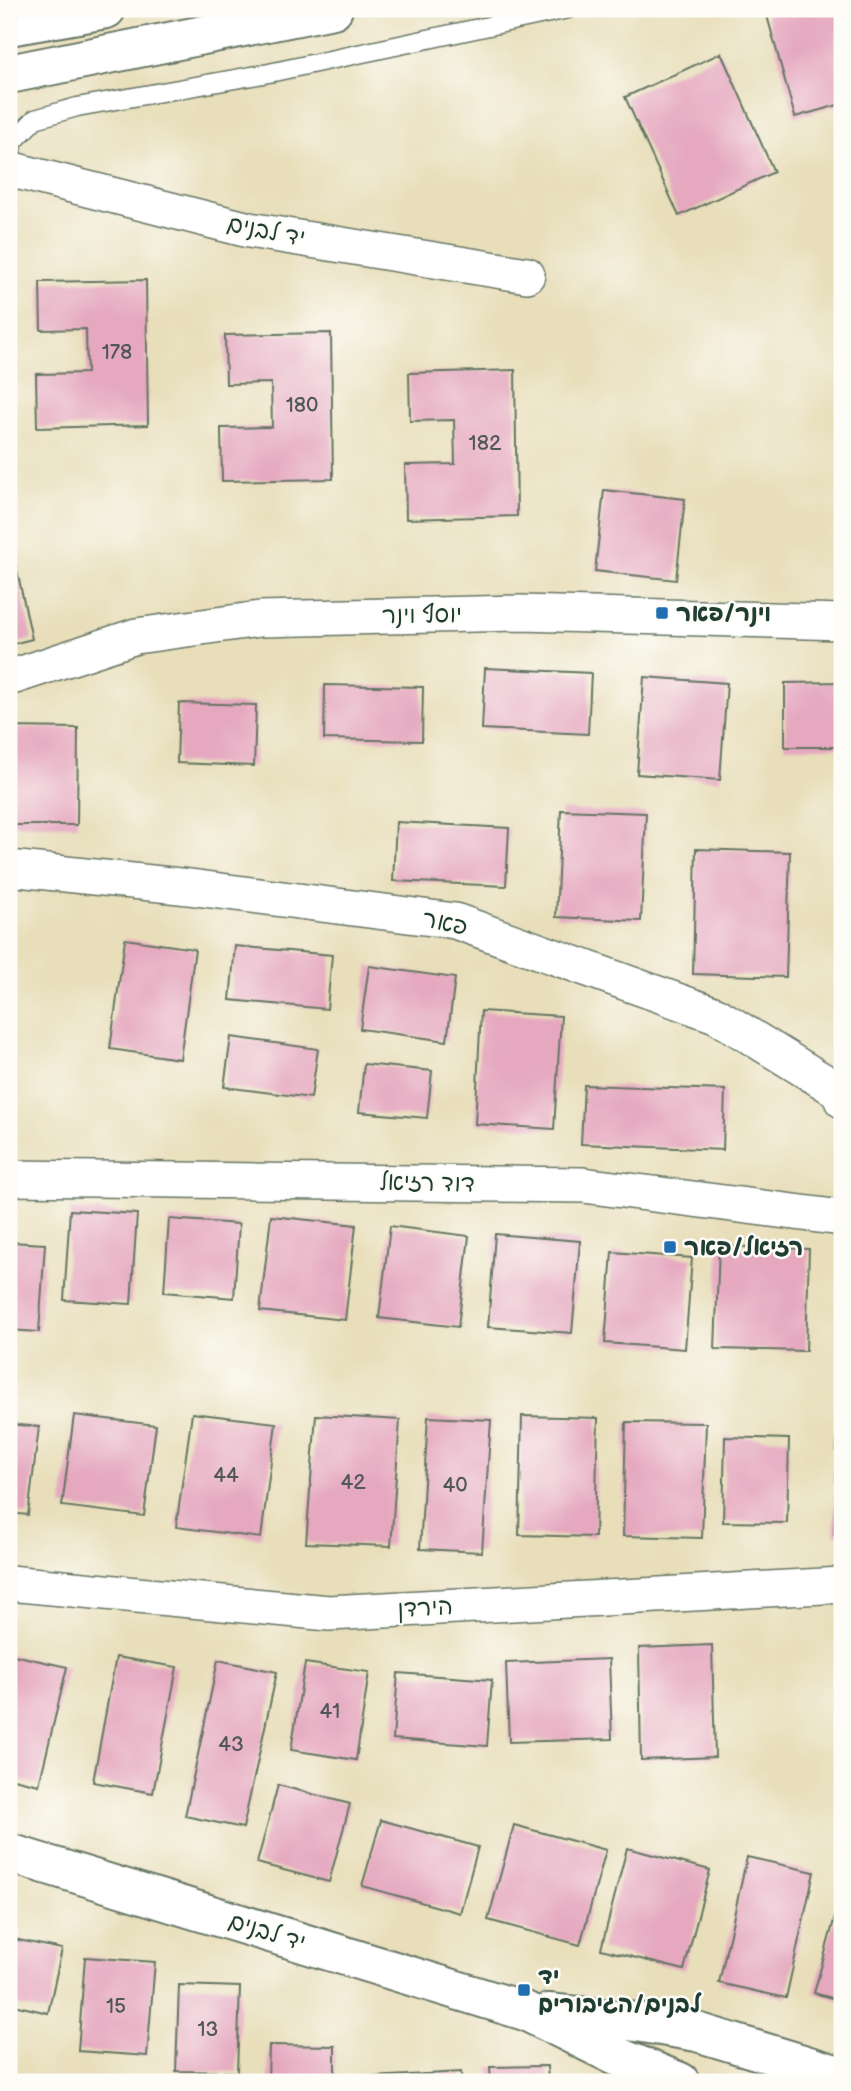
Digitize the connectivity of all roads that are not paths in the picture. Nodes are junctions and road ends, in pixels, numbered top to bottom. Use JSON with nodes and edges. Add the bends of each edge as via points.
{"nodes":[{"id":1,"x":106,"y":9,"type":"edge"},
{"id":2,"x":333,"y":9,"type":"edge"},
{"id":3,"x":568,"y":9,"type":"edge"},
{"id":4,"x":9,"y":26,"type":"edge"},
{"id":5,"x":9,"y":74,"type":"edge"},
{"id":6,"x":9,"y":158,"type":"edge"},
{"id":7,"x":9,"y":169,"type":"edge"},
{"id":8,"x":527,"y":275,"type":"dead end"},
{"id":9,"x":842,"y":622,"type":"edge"},
{"id":10,"x":9,"y":678,"type":"edge"},
{"id":11,"x":9,"y":867,"type":"edge"},
{"id":12,"x":842,"y":1100,"type":"edge"},
{"id":13,"x":9,"y":1178,"type":"edge"},
{"id":14,"x":842,"y":1218,"type":"edge"},
{"id":15,"x":9,"y":1583,"type":"edge"},
{"id":16,"x":842,"y":1585,"type":"edge"},
{"id":17,"x":9,"y":1853,"type":"edge"},
{"id":18,"x":525,"y":2011,"type":"junction"},
{"id":19,"x":842,"y":2076,"type":"edge"},
{"id":20,"x":680,"y":2082,"type":"edge"}],
"edges":[{"from":1,"to":4,"type":"street"},
{"from":2,"to":5,"type":"street"},
{"from":3,"to":6,"type":"lane","via":[[35,118],[14,141]]},
{"from":7,"to":8,"type":"street","name":"יד לבנים","via":[[249,230]]},
{"from":9,"to":10,"type":"street","name":"יוסף וינר","via":[[521,613],[260,619],[136,636]]},
{"from":11,"to":12,"type":"street","name":"פאר","via":[[455,921],[716,1016],[839,1091]]},
{"from":13,"to":14,"type":"street","name":"דוד רזיאל","via":[[583,1185]]},
{"from":15,"to":16,"type":"street","name":"הירדן","via":[[329,1614]]},
{"from":17,"to":18,"type":"street","name":"יד לבנים"},
{"from":18,"to":19,"type":"street","name":"יד לבנים","via":[[696,2032]]},
{"from":18,"to":20,"type":"street","name":"יד לבנים"}]}
